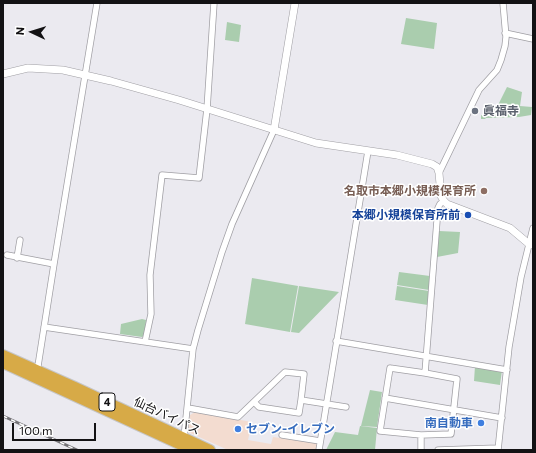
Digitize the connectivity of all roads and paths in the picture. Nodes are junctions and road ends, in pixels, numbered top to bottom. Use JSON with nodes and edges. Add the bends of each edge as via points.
{"nodes":[{"id":1,"x":97,"y":3,"type":"edge"},
{"id":2,"x":214,"y":3,"type":"edge"},
{"id":3,"x":295,"y":3,"type":"edge"},
{"id":4,"x":502,"y":3,"type":"edge"},
{"id":5,"x":505,"y":33,"type":"junction"},
{"id":6,"x":533,"y":39,"type":"edge"},
{"id":7,"x":3,"y":74,"type":"edge"},
{"id":8,"x":86,"y":75,"type":"junction"},
{"id":9,"x":206,"y":109,"type":"junction"},
{"id":10,"x":274,"y":130,"type":"junction"},
{"id":11,"x":368,"y":151,"type":"junction"},
{"id":12,"x":439,"y":172,"type":"junction"},
{"id":13,"x":444,"y":201,"type":"junction"},
{"id":14,"x":533,"y":228,"type":"edge"},
{"id":15,"x":20,"y":240,"type":"dead end"},
{"id":16,"x":531,"y":245,"type":"edge"},
{"id":17,"x":7,"y":256,"type":"dead end"},
{"id":18,"x":17,"y":258,"type":"junction"},
{"id":19,"x":54,"y":264,"type":"junction"},
{"id":20,"x":44,"y":327,"type":"junction"},
{"id":21,"x":336,"y":341,"type":"junction"},
{"id":22,"x":146,"y":342,"type":"junction"},
{"id":23,"x":193,"y":349,"type":"junction"},
{"id":24,"x":3,"y":355,"type":"edge"},
{"id":25,"x":427,"y":357,"type":"junction"},
{"id":26,"x":3,"y":363,"type":"edge"},
{"id":27,"x":507,"y":370,"type":"junction"},
{"id":28,"x":426,"y":373,"type":"junction"},
{"id":29,"x":36,"y":374,"type":"junction"},
{"id":30,"x":386,"y":398,"type":"junction"},
{"id":31,"x":301,"y":400,"type":"junction"},
{"id":32,"x":254,"y":402,"type":"junction"},
{"id":33,"x":326,"y":405,"type":"junction"},
{"id":34,"x":346,"y":407,"type":"dead end"},
{"id":35,"x":188,"y":408,"type":"junction"},
{"id":36,"x":454,"y":409,"type":"junction"},
{"id":37,"x":502,"y":418,"type":"junction"},
{"id":38,"x":282,"y":435,"type":"dead end"},
{"id":39,"x":421,"y":435,"type":"junction"},
{"id":40,"x":184,"y":438,"type":"junction"},
{"id":41,"x":320,"y":441,"type":"junction"},
{"id":42,"x":498,"y":449,"type":"edge"},
{"id":43,"x":192,"y":450,"type":"edge"},
{"id":44,"x":210,"y":450,"type":"edge"},
{"id":45,"x":319,"y":450,"type":"edge"},
{"id":46,"x":421,"y":450,"type":"edge"},
{"id":47,"x":438,"y":450,"type":"edge"},
{"id":48,"x":460,"y":450,"type":"edge"}],
"edges":[{"from":1,"to":8,"type":"street"},
{"from":2,"to":9,"type":"street"},
{"from":3,"to":10,"type":"street"},
{"from":4,"to":5,"type":"street"},
{"from":5,"to":6,"type":"street"},
{"from":5,"to":12,"type":"street","via":[[505,46],[497,70],[479,90]]},
{"from":7,"to":8,"type":"street","via":[[28,68],[45,68]]},
{"from":8,"to":9,"type":"street"},
{"from":8,"to":19,"type":"street"},
{"from":9,"to":10,"type":"street"},
{"from":9,"to":22,"type":"street","via":[[199,178],[162,175],[150,275],[150,314]]},
{"from":10,"to":11,"type":"street","via":[[316,143]]},
{"from":10,"to":23,"type":"street","via":[[232,224]]},
{"from":11,"to":12,"type":"street","via":[[432,164]]},
{"from":11,"to":21,"type":"street"},
{"from":12,"to":13,"type":"street","via":[[441,196]]},
{"from":13,"to":16,"type":"street","via":[[510,228]]},
{"from":13,"to":25,"type":"street","via":[[438,208]]},
{"from":14,"to":16,"type":"street"},
{"from":15,"to":18,"type":"street"},
{"from":16,"to":27,"type":"street","via":[[521,277]]},
{"from":17,"to":18,"type":"street"},
{"from":18,"to":19,"type":"street"},
{"from":19,"to":20,"type":"street"},
{"from":20,"to":22,"type":"street"},
{"from":20,"to":29,"type":"street"},
{"from":21,"to":25,"type":"street"},
{"from":21,"to":33,"type":"street"},
{"from":22,"to":23,"type":"street"},
{"from":23,"to":35,"type":"street"},
{"from":24,"to":29,"type":"highway","name":"仙台バイパス","number":"4"},
{"from":25,"to":27,"type":"street"},
{"from":25,"to":28,"type":"street"},
{"from":26,"to":29,"type":"highway","name":"仙台バイパス","number":"4"},
{"from":27,"to":37,"type":"street"},
{"from":28,"to":30,"type":"street","via":[[390,368]]},
{"from":28,"to":36,"type":"street","via":[[457,379]]},
{"from":29,"to":40,"type":"highway","name":"仙台バイパス","number":"4"},
{"from":29,"to":43,"type":"highway","name":"仙台バイパス","number":"4"},
{"from":30,"to":36,"type":"street"},
{"from":30,"to":39,"type":"street","via":[[380,431]]},
{"from":31,"to":32,"type":"street","via":[[299,413],[259,407]]},
{"from":31,"to":32,"type":"street","via":[[304,374],[285,372]]},
{"from":31,"to":33,"type":"street"},
{"from":32,"to":35,"type":"street","via":[[238,417]]},
{"from":33,"to":34,"type":"street"},
{"from":33,"to":41,"type":"street"},
{"from":35,"to":40,"type":"street"},
{"from":36,"to":37,"type":"street"},
{"from":36,"to":39,"type":"street","via":[[451,434]]},
{"from":37,"to":42,"type":"street"},
{"from":38,"to":41,"type":"street"},
{"from":39,"to":46,"type":"street"},
{"from":40,"to":44,"type":"highway","name":"仙台バイパス","number":"4"},
{"from":41,"to":45,"type":"street"},
{"from":42,"to":48,"type":"street"},
{"from":47,"to":48,"type":"street"}]}
